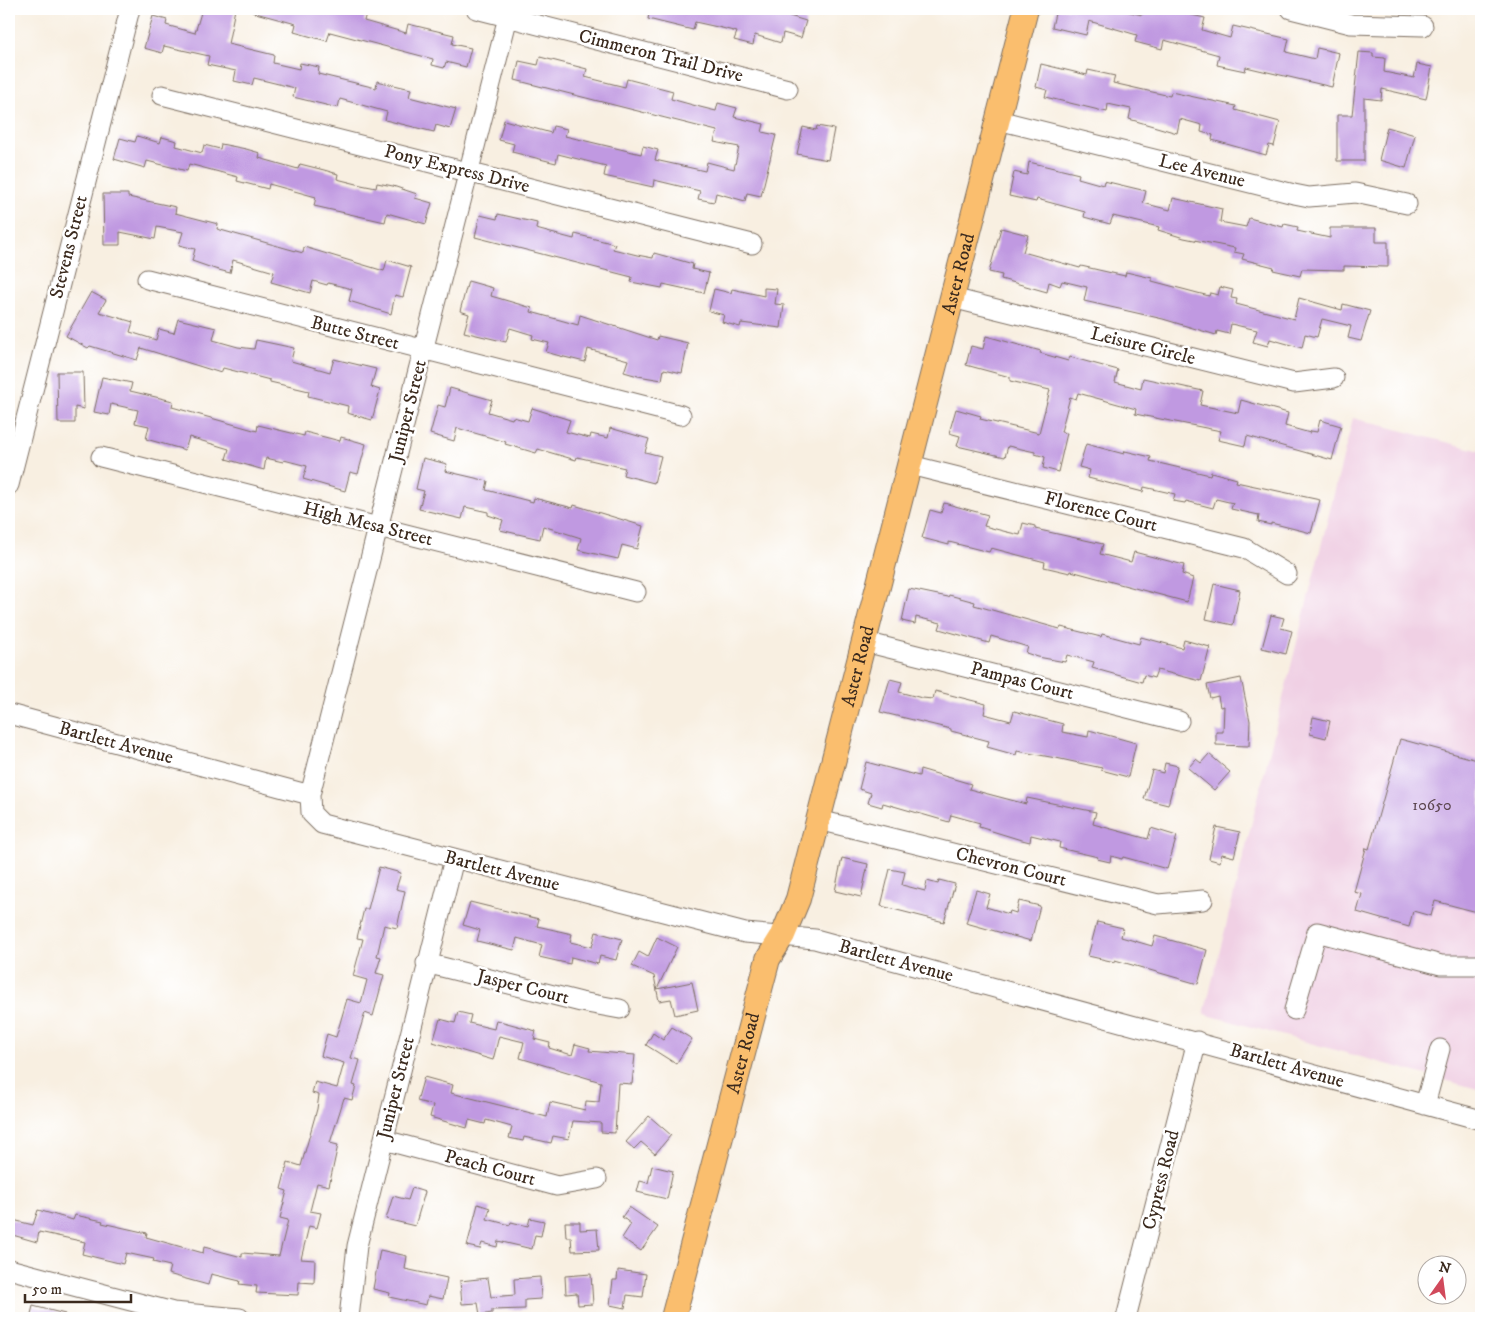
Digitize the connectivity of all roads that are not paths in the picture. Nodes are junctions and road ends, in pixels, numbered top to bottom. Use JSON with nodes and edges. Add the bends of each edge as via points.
{"nodes":[{"id":1,"x":130,"y":9,"type":"edge"},
{"id":2,"x":476,"y":9,"type":"edge"},
{"id":3,"x":1026,"y":9,"type":"edge"},
{"id":4,"x":1291,"y":9,"type":"edge"},
{"id":5,"x":509,"y":13,"type":"edge"},
{"id":6,"x":1423,"y":26,"type":"dead end"},
{"id":7,"x":788,"y":89,"type":"dead end"},
{"id":8,"x":162,"y":95,"type":"dead end"},
{"id":9,"x":998,"y":120,"type":"junction"},
{"id":10,"x":469,"y":172,"type":"junction"},
{"id":11,"x":1407,"y":204,"type":"dead end"},
{"id":12,"x":752,"y":244,"type":"dead end"},
{"id":13,"x":147,"y":279,"type":"dead end"},
{"id":14,"x":952,"y":298,"type":"junction"},
{"id":15,"x":424,"y":350,"type":"junction"},
{"id":16,"x":1334,"y":378,"type":"dead end"},
{"id":17,"x":681,"y":415,"type":"dead end"},
{"id":18,"x":101,"y":457,"type":"dead end"},
{"id":19,"x":910,"y":465,"type":"junction"},
{"id":20,"x":9,"y":485,"type":"edge"},
{"id":21,"x":378,"y":527,"type":"junction"},
{"id":22,"x":1287,"y":574,"type":"dead end"},
{"id":23,"x":636,"y":592,"type":"dead end"},
{"id":24,"x":864,"y":642,"type":"junction"},
{"id":25,"x":9,"y":714,"type":"edge"},
{"id":26,"x":1179,"y":720,"type":"dead end"},
{"id":27,"x":310,"y":804,"type":"junction"},
{"id":28,"x":819,"y":820,"type":"junction"},
{"id":29,"x":454,"y":860,"type":"junction"},
{"id":30,"x":1203,"y":900,"type":"dead end"},
{"id":31,"x":783,"y":935,"type":"junction"},
{"id":32,"x":426,"y":963,"type":"junction"},
{"id":33,"x":1481,"y":965,"type":"edge"},
{"id":34,"x":620,"y":1009,"type":"dead end"},
{"id":35,"x":1294,"y":1010,"type":"dead end"},
{"id":36,"x":1197,"y":1041,"type":"junction"},
{"id":37,"x":1440,"y":1049,"type":"dead end"},
{"id":38,"x":1425,"y":1105,"type":"junction"},
{"id":39,"x":1481,"y":1120,"type":"edge"},
{"id":40,"x":384,"y":1140,"type":"junction"},
{"id":41,"x":597,"y":1179,"type":"dead end"},
{"id":42,"x":9,"y":1269,"type":"edge"},
{"id":43,"x":172,"y":1315,"type":"edge"},
{"id":44,"x":240,"y":1318,"type":"edge"},
{"id":45,"x":350,"y":1318,"type":"edge"},
{"id":46,"x":673,"y":1318,"type":"edge"},
{"id":47,"x":1126,"y":1318,"type":"edge"}],
"edges":[{"from":1,"to":20,"type":"street","name":"Stevens Street"},
{"from":2,"to":5,"type":"street","name":"Cimmeron Trail Drive"},
{"from":3,"to":9,"type":"main road","name":"Aster Road"},
{"from":4,"to":6,"type":"street","via":[[1351,24]]},
{"from":5,"to":7,"type":"street","name":"Cimmeron Trail Drive"},
{"from":5,"to":10,"type":"street","name":"Juniper Street"},
{"from":8,"to":10,"type":"street","name":"Pony Express Drive"},
{"from":9,"to":11,"type":"street","name":"Lee Avenue","via":[[1294,194],[1309,197],[1355,193]]},
{"from":9,"to":14,"type":"main road","name":"Aster Road"},
{"from":10,"to":12,"type":"street","name":"Pony Express Drive"},
{"from":10,"to":15,"type":"street","name":"Juniper Street"},
{"from":13,"to":15,"type":"street","name":"Butte Street"},
{"from":14,"to":16,"type":"street","name":"Leisure Circle","via":[[1294,383]]},
{"from":14,"to":19,"type":"main road","name":"Aster Road"},
{"from":15,"to":17,"type":"street","name":"Butte Street"},
{"from":15,"to":21,"type":"street","name":"Juniper Street"},
{"from":18,"to":21,"type":"street","name":"High Mesa Street"},
{"from":19,"to":22,"type":"street","name":"Florence Court","via":[[1244,548]]},
{"from":19,"to":24,"type":"main road","name":"Aster Road"},
{"from":21,"to":23,"type":"street","name":"High Mesa Street"},
{"from":21,"to":27,"type":"street","name":"Juniper Street"},
{"from":24,"to":26,"type":"street","name":"Pampas Court"},
{"from":24,"to":28,"type":"main road","name":"Aster Road"},
{"from":25,"to":27,"type":"street","name":"Bartlett Avenue"},
{"from":27,"to":29,"type":"street","name":"Bartlett Avenue","via":[[322,824]]},
{"from":28,"to":30,"type":"street","name":"Chevron Court","via":[[1158,904]]},
{"from":28,"to":31,"type":"main road","name":"Aster Road","via":[[798,899]]},
{"from":29,"to":31,"type":"street","name":"Bartlett Avenue","via":[[745,933]]},
{"from":29,"to":32,"type":"street","name":"Juniper Street"},
{"from":31,"to":36,"type":"street","name":"Bartlett Avenue","via":[[815,939]]},
{"from":31,"to":46,"type":"main road","name":"Aster Road","via":[[768,959]]},
{"from":32,"to":34,"type":"street","name":"Jasper Court"},
{"from":32,"to":40,"type":"street","name":"Juniper Street"},
{"from":33,"to":35,"type":"street","via":[[1441,965],[1317,932]]},
{"from":36,"to":38,"type":"street","name":"Bartlett Avenue"},
{"from":36,"to":47,"type":"street","name":"Cypress Road"},
{"from":37,"to":38,"type":"street"},
{"from":38,"to":39,"type":"street","name":"Bartlett Avenue"},
{"from":40,"to":41,"type":"street","name":"Peach Court","via":[[558,1186]]},
{"from":40,"to":45,"type":"street","name":"Juniper Street","via":[[356,1246]]},
{"from":42,"to":43,"type":"street"},
{"from":43,"to":44,"type":"street"}]}
